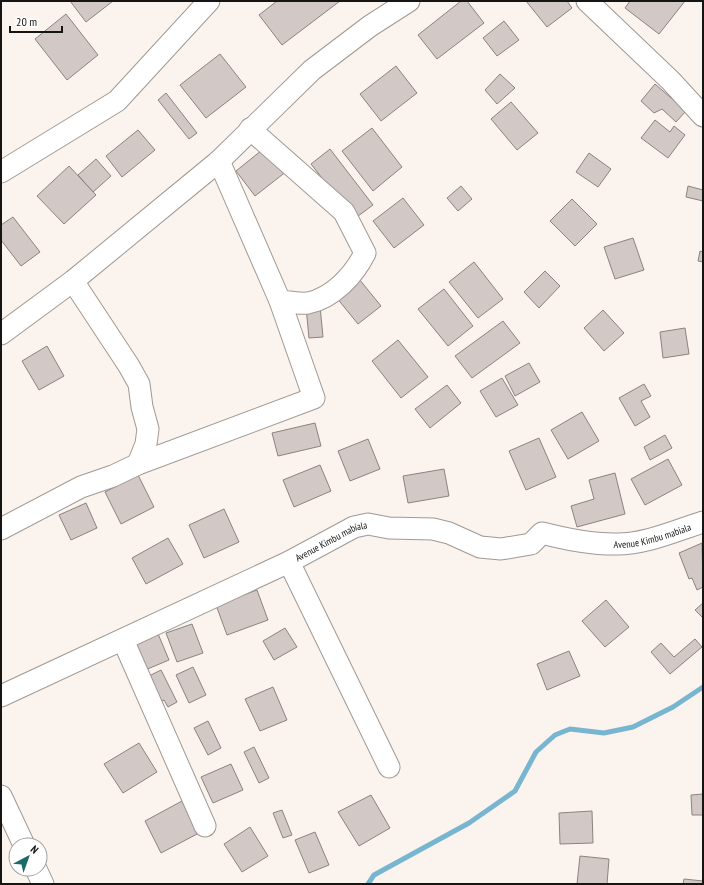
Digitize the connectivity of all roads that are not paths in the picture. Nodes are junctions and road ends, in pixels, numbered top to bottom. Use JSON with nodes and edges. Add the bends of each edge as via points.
{"nodes":[{"id":1,"x":209,"y":1,"type":"edge"},
{"id":2,"x":409,"y":1,"type":"edge"},
{"id":3,"x":588,"y":1,"type":"edge"},
{"id":4,"x":703,"y":116,"type":"edge"},
{"id":5,"x":250,"y":129,"type":"junction"},
{"id":6,"x":219,"y":161,"type":"junction"},
{"id":7,"x":1,"y":172,"type":"edge"},
{"id":8,"x":72,"y":281,"type":"junction"},
{"id":9,"x":280,"y":301,"type":"junction"},
{"id":10,"x":1,"y":334,"type":"edge"},
{"id":11,"x":138,"y":464,"type":"junction"},
{"id":12,"x":703,"y":522,"type":"edge"},
{"id":13,"x":1,"y":529,"type":"edge"},
{"id":14,"x":289,"y":562,"type":"junction"},
{"id":15,"x":123,"y":640,"type":"junction"},
{"id":16,"x":1,"y":696,"type":"edge"},
{"id":17,"x":390,"y":767,"type":"dead end"},
{"id":18,"x":1,"y":796,"type":"edge"},
{"id":19,"x":205,"y":826,"type":"dead end"},
{"id":20,"x":20,"y":837,"type":"edge"}],
"edges":[{"from":1,"to":7,"type":"street","via":[[117,101]]},
{"from":2,"to":5,"type":"street","via":[[370,26],[312,70]]},
{"from":3,"to":4,"type":"street","via":[[671,81]]},
{"from":5,"to":6,"type":"street"},
{"from":5,"to":9,"type":"street","via":[[344,212],[365,253],[357,269],[324,297],[307,303]]},
{"from":6,"to":8,"type":"street"},
{"from":6,"to":9,"type":"street"},
{"from":8,"to":10,"type":"street"},
{"from":8,"to":11,"type":"street","via":[[139,384],[148,429],[146,444]]},
{"from":9,"to":11,"type":"street","via":[[314,398]]},
{"from":11,"to":13,"type":"street","via":[[81,487]]},
{"from":12,"to":14,"type":"street","name":"Avenue Kimbu mabiala","via":[[638,542],[589,542],[542,533],[531,544],[501,549],[480,547],[433,529],[389,528],[368,524],[354,527]]},
{"from":14,"to":15,"type":"street","name":"Avenue Kimbu mabiala"},
{"from":14,"to":17,"type":"street"},
{"from":15,"to":16,"type":"street","name":"Avenue Kimbu mabiala"},
{"from":15,"to":19,"type":"street"},
{"from":18,"to":20,"type":"street"}]}
